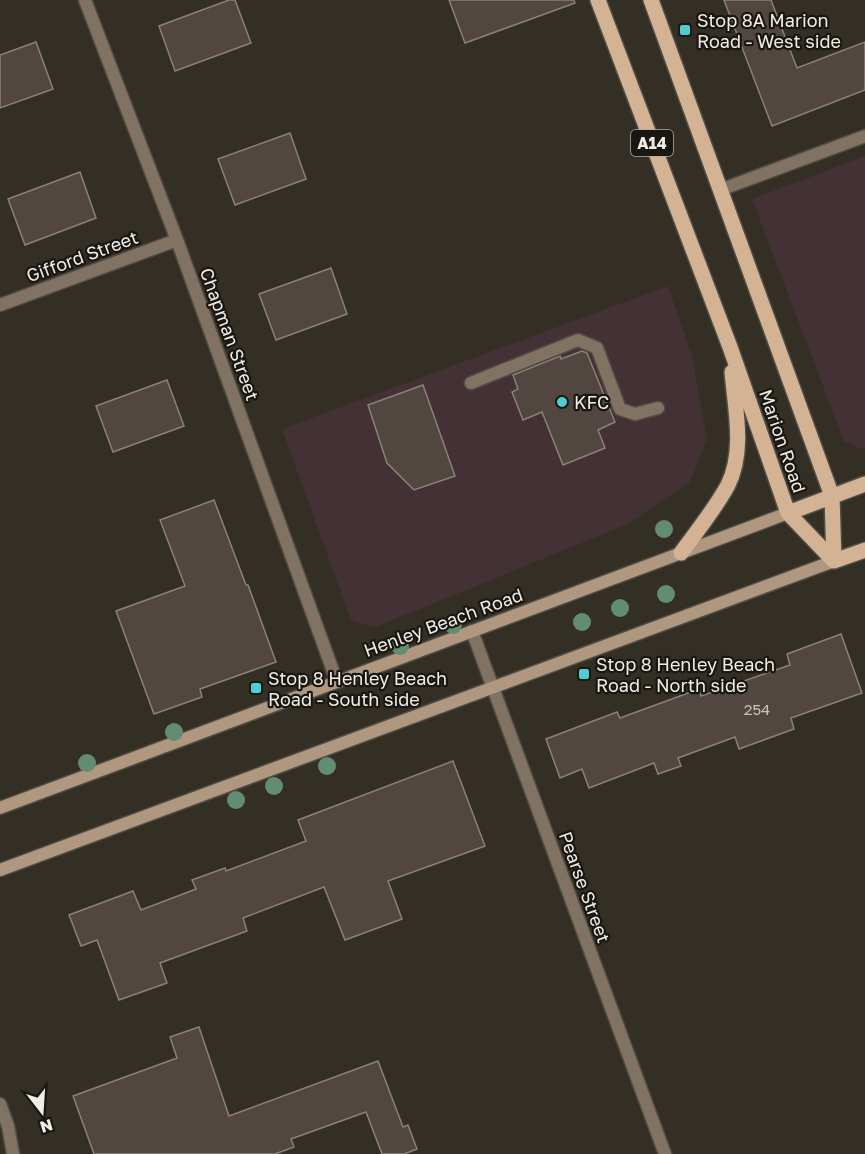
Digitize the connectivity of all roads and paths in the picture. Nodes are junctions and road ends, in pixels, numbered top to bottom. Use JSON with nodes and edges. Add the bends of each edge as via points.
{"nodes":[{"id":1,"x":85,"y":0,"type":"edge"},
{"id":2,"x":597,"y":0,"type":"edge"},
{"id":3,"x":651,"y":0,"type":"edge"},
{"id":4,"x":865,"y":136,"type":"edge"},
{"id":5,"x":720,"y":190,"type":"junction"},
{"id":6,"x":177,"y":240,"type":"junction"},
{"id":7,"x":0,"y":305,"type":"edge"},
{"id":8,"x":730,"y":346,"type":"junction"},
{"id":9,"x":471,"y":383,"type":"dead end"},
{"id":10,"x":658,"y":408,"type":"dead end"},
{"id":11,"x":865,"y":484,"type":"edge"},
{"id":12,"x":832,"y":496,"type":"junction"},
{"id":13,"x":788,"y":513,"type":"junction"},
{"id":14,"x":865,"y":550,"type":"edge"},
{"id":15,"x":681,"y":553,"type":"junction"},
{"id":16,"x":834,"y":561,"type":"junction"},
{"id":17,"x":472,"y":631,"type":"junction"},
{"id":18,"x":337,"y":682,"type":"junction"},
{"id":19,"x":492,"y":688,"type":"junction"},
{"id":20,"x":0,"y":808,"type":"edge"},
{"id":21,"x":0,"y":870,"type":"edge"},
{"id":22,"x":0,"y":1104,"type":"edge"},
{"id":23,"x":13,"y":1154,"type":"edge"},
{"id":24,"x":665,"y":1154,"type":"edge"}],
"edges":[{"from":1,"to":6,"type":"street","name":"Chapman Street"},
{"from":2,"to":8,"type":"main road","name":"Marion Road","number":"A14"},
{"from":3,"to":5,"type":"main road","name":"Marion Road","number":"A14"},
{"from":4,"to":5,"type":"street"},
{"from":5,"to":12,"type":"main road","name":"Marion Road","number":"A14"},
{"from":6,"to":7,"type":"street","name":"Gifford Street"},
{"from":6,"to":18,"type":"street","name":"Chapman Street"},
{"from":8,"to":13,"type":"main road","name":"Marion Road","number":"A14"},
{"from":8,"to":15,"type":"main road","via":[[738,431],[735,462],[728,484]]},
{"from":9,"to":10,"type":"street","via":[[578,340],[597,348],[620,409],[634,414]]},
{"from":11,"to":12,"type":"main road","name":"Henley Beach Road"},
{"from":12,"to":13,"type":"main road","name":"Henley Beach Road"},
{"from":12,"to":16,"type":"main road","name":"Marion Road"},
{"from":13,"to":15,"type":"main road","name":"Henley Beach Road"},
{"from":13,"to":16,"type":"main road","name":"Marion Road","number":"A14"},
{"from":14,"to":16,"type":"main road"},
{"from":15,"to":17,"type":"main road","name":"Henley Beach Road"},
{"from":16,"to":19,"type":"main road"},
{"from":17,"to":18,"type":"main road","name":"Henley Beach Road"},
{"from":17,"to":19,"type":"street","name":"Pearse Street"},
{"from":18,"to":20,"type":"main road","name":"Henley Beach Road"},
{"from":19,"to":21,"type":"main road"},
{"from":19,"to":24,"type":"street","name":"Pearse Street"},
{"from":22,"to":23,"type":"street"}]}
